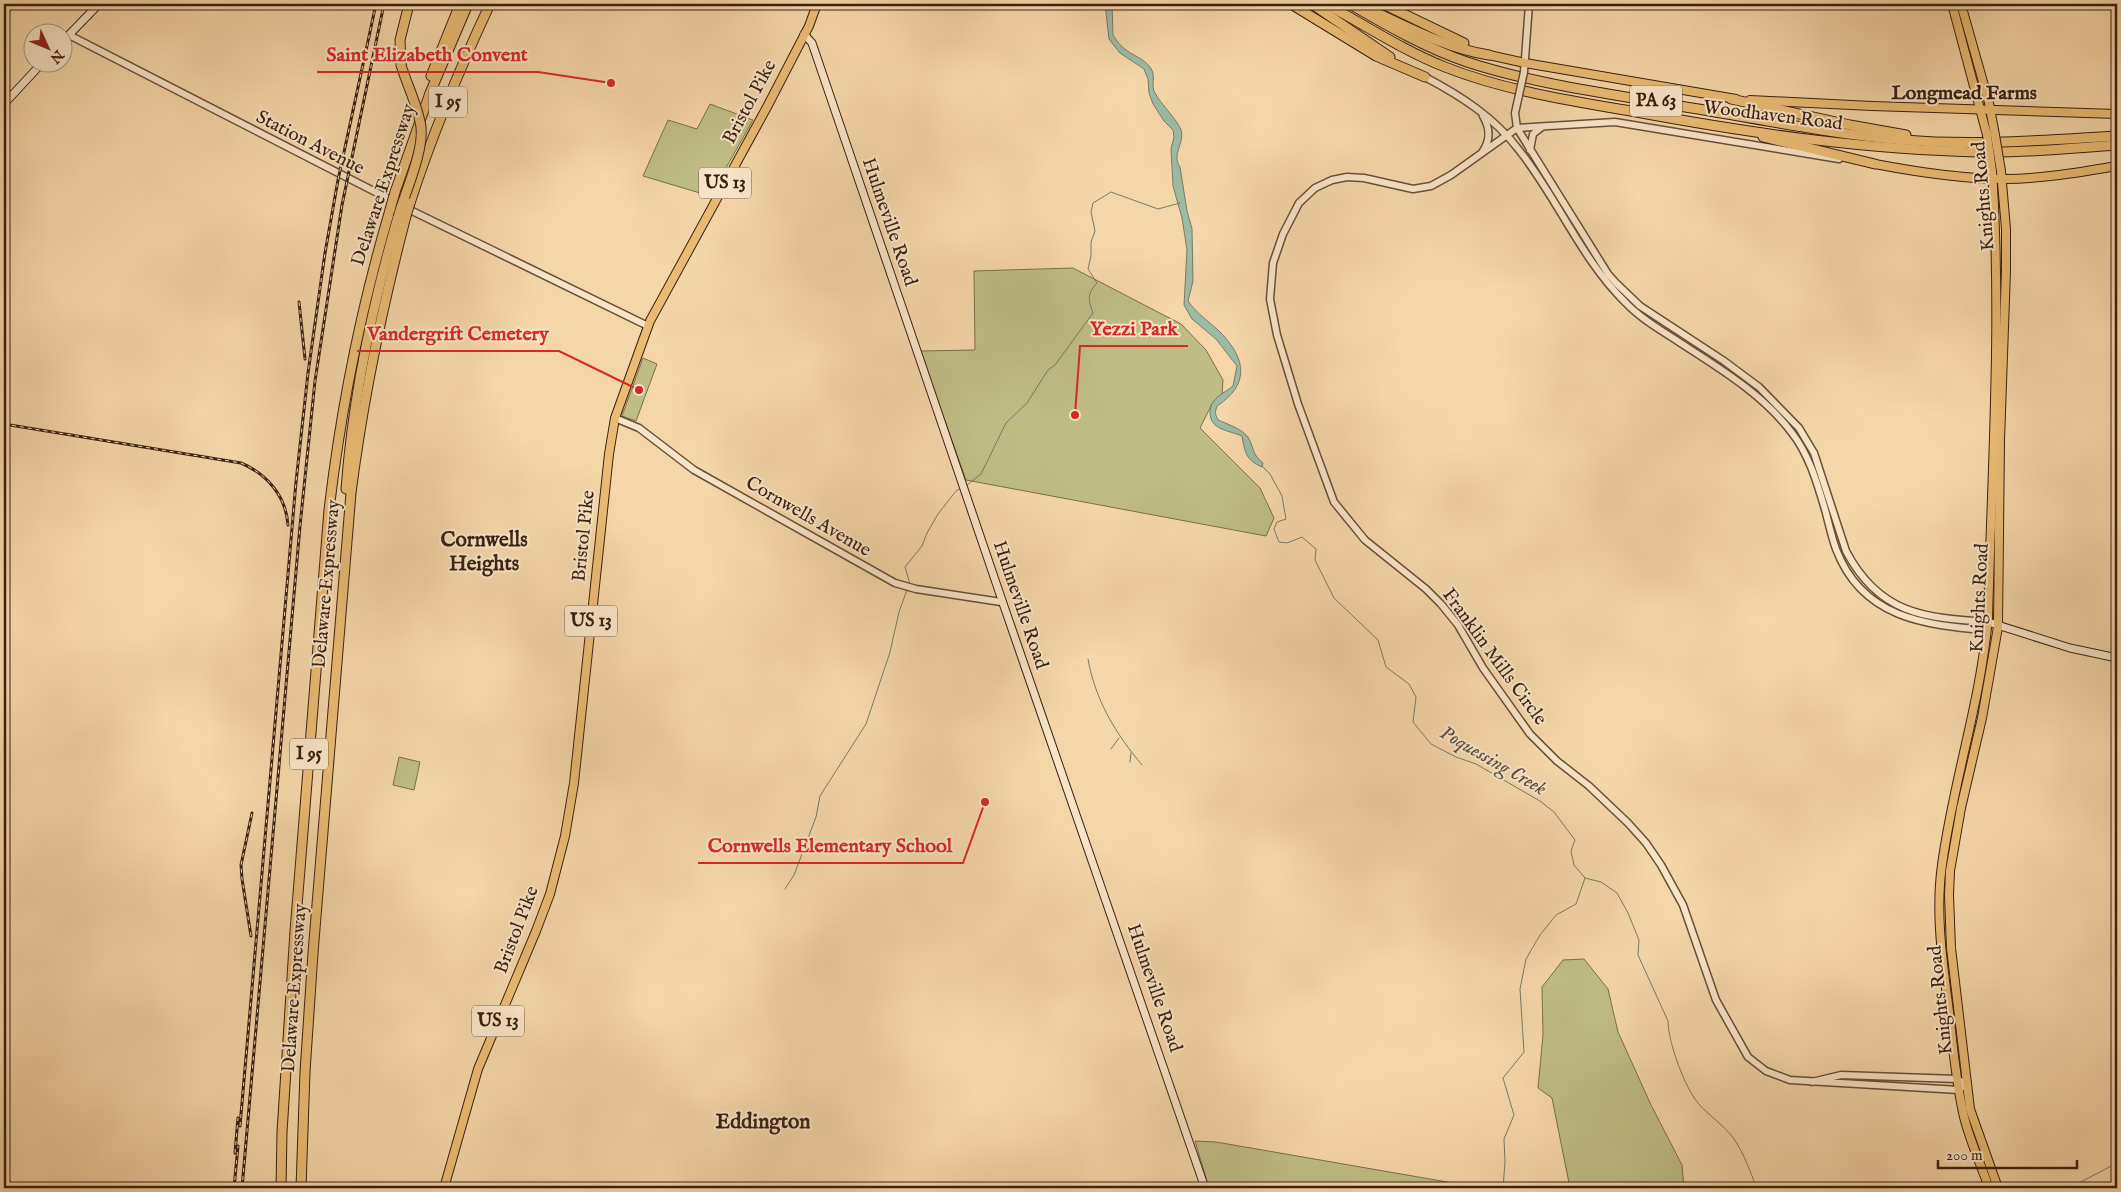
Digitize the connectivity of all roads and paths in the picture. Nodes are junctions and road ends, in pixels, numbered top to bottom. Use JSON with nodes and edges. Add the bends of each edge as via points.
{"nodes":[{"id":1,"x":99,"y":4,"type":"edge"},
{"id":2,"x":409,"y":4,"type":"edge"},
{"id":3,"x":460,"y":4,"type":"edge"},
{"id":4,"x":468,"y":4,"type":"edge"},
{"id":5,"x":490,"y":4,"type":"edge"},
{"id":6,"x":818,"y":4,"type":"edge"},
{"id":7,"x":1291,"y":4,"type":"edge"},
{"id":8,"x":1312,"y":4,"type":"edge"},
{"id":9,"x":1326,"y":4,"type":"edge"},
{"id":10,"x":1350,"y":4,"type":"edge"},
{"id":11,"x":1357,"y":4,"type":"edge"},
{"id":12,"x":1383,"y":4,"type":"edge"},
{"id":13,"x":1529,"y":4,"type":"edge"},
{"id":14,"x":1952,"y":4,"type":"edge"},
{"id":15,"x":1961,"y":4,"type":"edge"},
{"id":16,"x":72,"y":32,"type":"edge"},
{"id":17,"x":804,"y":34,"type":"junction"},
{"id":18,"x":72,"y":37,"type":"edge"},
{"id":19,"x":1489,"y":55,"type":"junction"},
{"id":20,"x":1525,"y":63,"type":"junction"},
{"id":21,"x":1978,"y":64,"type":"junction"},
{"id":22,"x":1969,"y":67,"type":"junction"},
{"id":23,"x":34,"y":72,"type":"edge"},
{"id":24,"x":1424,"y":77,"type":"junction"},
{"id":25,"x":1731,"y":99,"type":"junction"},
{"id":26,"x":4,"y":104,"type":"edge"},
{"id":27,"x":1476,"y":108,"type":"junction"},
{"id":28,"x":1981,"y":109,"type":"junction"},
{"id":29,"x":1990,"y":110,"type":"junction"},
{"id":30,"x":2117,"y":114,"type":"edge"},
{"id":31,"x":1546,"y":126,"type":"junction"},
{"id":32,"x":1711,"y":126,"type":"junction"},
{"id":33,"x":1517,"y":128,"type":"junction"},
{"id":34,"x":1506,"y":134,"type":"junction"},
{"id":35,"x":1991,"y":135,"type":"junction"},
{"id":36,"x":2117,"y":136,"type":"edge"},
{"id":37,"x":1976,"y":141,"type":"junction"},
{"id":38,"x":2117,"y":145,"type":"edge"},
{"id":39,"x":411,"y":146,"type":"junction"},
{"id":40,"x":2063,"y":150,"type":"junction"},
{"id":41,"x":1530,"y":151,"type":"junction"},
{"id":42,"x":2117,"y":151,"type":"edge"},
{"id":43,"x":1482,"y":153,"type":"junction"},
{"id":44,"x":1875,"y":164,"type":"junction"},
{"id":45,"x":2117,"y":166,"type":"edge"},
{"id":46,"x":1992,"y":175,"type":"junction"},
{"id":47,"x":2001,"y":175,"type":"junction"},
{"id":48,"x":402,"y":216,"type":"junction"},
{"id":49,"x":648,"y":326,"type":"junction"},
{"id":50,"x":616,"y":418,"type":"junction"},
{"id":51,"x":1001,"y":602,"type":"junction"},
{"id":52,"x":1987,"y":626,"type":"junction"},
{"id":53,"x":1998,"y":627,"type":"junction"},
{"id":54,"x":2117,"y":658,"type":"edge"},
{"id":55,"x":1968,"y":729,"type":"junction"},
{"id":56,"x":1978,"y":731,"type":"junction"},
{"id":57,"x":1952,"y":953,"type":"junction"},
{"id":58,"x":1942,"y":954,"type":"junction"},
{"id":59,"x":1957,"y":1079,"type":"junction"},
{"id":60,"x":1812,"y":1082,"type":"junction"},
{"id":61,"x":1966,"y":1084,"type":"junction"},
{"id":62,"x":1959,"y":1090,"type":"junction"},
{"id":63,"x":281,"y":1188,"type":"edge"},
{"id":64,"x":301,"y":1188,"type":"edge"},
{"id":65,"x":444,"y":1188,"type":"edge"},
{"id":66,"x":1205,"y":1188,"type":"edge"},
{"id":67,"x":1989,"y":1188,"type":"edge"},
{"id":68,"x":1998,"y":1188,"type":"edge"}],
"edges":[{"from":1,"to":16,"type":"main road"},
{"from":2,"to":48,"type":"highway","bridge":true,"via":[[400,40],[401,65],[419,118],[421,135]]},
{"from":3,"to":39,"type":"highway","via":[[416,114]]},
{"from":4,"to":39,"type":"highway","name":"Delaware Expressway","number":"I 95"},
{"from":5,"to":48,"type":"highway","name":"Delaware Expressway","number":"I 95","bridge":true},
{"from":6,"to":17,"type":"main road","name":"Bristol Pike","number":"US 13"},
{"from":7,"to":24,"type":"highway","via":[[1376,56]]},
{"from":8,"to":24,"type":"highway"},
{"from":9,"to":32,"type":"highway","name":"Woodhaven Road","number":"PA 63","via":[[1419,55],[1469,76],[1575,102]]},
{"from":10,"to":37,"type":"highway","name":"Woodhaven Road","number":"PA 63","via":[[1435,49],[1505,73],[1841,133],[1906,140]]},
{"from":11,"to":19,"type":"highway","via":[[1431,37]]},
{"from":12,"to":19,"type":"highway"},
{"from":13,"to":20,"type":"street"},
{"from":14,"to":22,"type":"main road","name":"Knights Road"},
{"from":15,"to":21,"type":"main road","name":"Knights Road"},
{"from":17,"to":49,"type":"main road","name":"Bristol Pike","number":"US 13"},
{"from":17,"to":51,"type":"main road","name":"Hulmeville Road","via":[[812,42]]},
{"from":18,"to":49,"type":"street","name":"Station Avenue","via":[[336,173]]},
{"from":19,"to":20,"type":"main road","name":"Woodhaven Road"},
{"from":20,"to":25,"type":"main road","name":"Woodhaven Road"},
{"from":20,"to":33,"type":"street","bridge":true,"via":[[1515,113]]},
{"from":21,"to":22,"type":"main road"},
{"from":21,"to":29,"type":"main road","name":"Knights Road"},
{"from":22,"to":28,"type":"main road","name":"Knights Road"},
{"from":23,"to":26,"type":"main road"},
{"from":24,"to":27,"type":"street"},
{"from":25,"to":28,"type":"main road","name":"Woodhaven Road"},
{"from":25,"to":37,"type":"highway","via":[[1897,133]]},
{"from":27,"to":34,"type":"street"},
{"from":27,"to":43,"type":"street","via":[[1489,129],[1488,142]]},
{"from":28,"to":29,"type":"main road","name":"Woodhaven Road"},
{"from":28,"to":35,"type":"main road","name":"Knights Road"},
{"from":29,"to":30,"type":"main road","name":"Woodhaven Road"},
{"from":29,"to":35,"type":"main road","name":"Knights Road"},
{"from":31,"to":33,"type":"street","name":"Woodhaven Road"},
{"from":31,"to":41,"type":"street","via":[[1533,134]]},
{"from":31,"to":44,"type":"street","name":"Woodhaven Road","via":[[1615,122]]},
{"from":32,"to":40,"type":"highway","name":"Woodhaven Road","number":"PA 63","via":[[1899,148],[1984,152]]},
{"from":32,"to":44,"type":"highway"},
{"from":33,"to":34,"type":"street","name":"Franklin Mills Circle"},
{"from":33,"to":41,"type":"street"},
{"from":34,"to":43,"type":"street","name":"Franklin Mills Circle"},
{"from":34,"to":52,"type":"street","via":[[1546,186],[1607,284],[1627,305],[1741,383],[1793,433],[1808,461],[1837,551],[1858,585],[1872,599],[1904,618],[1934,626]]},
{"from":35,"to":46,"type":"main road","name":"Knights Road","bridge":true},
{"from":35,"to":47,"type":"main road","name":"Knights Road","bridge":true},
{"from":36,"to":37,"type":"highway","name":"Woodhaven Road","number":"PA 63"},
{"from":38,"to":40,"type":"highway","name":"Woodhaven Road","number":"PA 63"},
{"from":39,"to":63,"type":"highway","name":"Delaware Expressway","number":"I 95","bridge":true,"via":[[390,210],[352,360],[330,501],[295,931]]},
{"from":40,"to":42,"type":"highway"},
{"from":41,"to":52,"type":"street","via":[[1616,283],[1640,306],[1759,387],[1799,428],[1814,453],[1846,551],[1873,588],[1890,601],[1917,614]]},
{"from":43,"to":60,"type":"street","name":"Franklin Mills Circle","via":[[1431,186],[1414,189],[1364,178],[1332,180],[1315,188],[1288,222],[1273,263],[1270,299],[1277,335],[1322,476],[1334,502],[1356,531],[1426,589],[1450,616],[1530,734],[1646,843],[1683,905],[1716,1000],[1748,1058],[1780,1078]]},
{"from":44,"to":46,"type":"main road","name":"Woodhaven Road","via":[[1951,176]]},
{"from":45,"to":47,"type":"main road","name":"Woodhaven Road","via":[[2052,176]]},
{"from":46,"to":47,"type":"main road","name":"Woodhaven Road"},
{"from":46,"to":52,"type":"main road","name":"Knights Road","via":[[1996,319]]},
{"from":47,"to":53,"type":"main road","name":"Knights Road","via":[[2006,271]]},
{"from":48,"to":64,"type":"highway","name":"Delaware Expressway","number":"I 95","via":[[371,317],[353,418],[310,1000]]},
{"from":49,"to":50,"type":"main road","name":"Bristol Pike","number":"US 13"},
{"from":50,"to":51,"type":"street","name":"Cornwells Avenue","via":[[639,428],[694,470],[886,579],[909,587]]},
{"from":50,"to":65,"type":"main road","name":"Bristol Pike","number":"US 13","via":[[609,454],[574,783],[565,836],[543,912],[475,1077]]},
{"from":51,"to":66,"type":"main road","name":"Hulmeville Road"},
{"from":52,"to":53,"type":"main road"},
{"from":52,"to":55,"type":"main road","name":"Knights Road","via":[[1984,660]]},
{"from":53,"to":54,"type":"main road"},
{"from":53,"to":56,"type":"main road","name":"Knights Road"},
{"from":55,"to":56,"type":"main road"},
{"from":55,"to":58,"type":"main road","name":"Knights Road","via":[[1941,868]]},
{"from":56,"to":57,"type":"main road","name":"Knights Road","via":[[1950,871]]},
{"from":57,"to":58,"type":"main road"},
{"from":57,"to":61,"type":"main road","name":"Knights Road"},
{"from":58,"to":59,"type":"main road","name":"Knights Road"},
{"from":59,"to":60,"type":"street","name":"Franklin Mills Circle","via":[[1841,1075]]},
{"from":59,"to":61,"type":"street","name":"Franklin Mills Circle"},
{"from":59,"to":62,"type":"main road","name":"Knights Road"},
{"from":60,"to":62,"type":"street","name":"Franklin Mills Circle"},
{"from":61,"to":62,"type":"street"},
{"from":61,"to":68,"type":"main road","name":"Knights Road","via":[[1970,1109]]},
{"from":62,"to":67,"type":"main road","name":"Knights Road","via":[[1964,1118]]}]}
